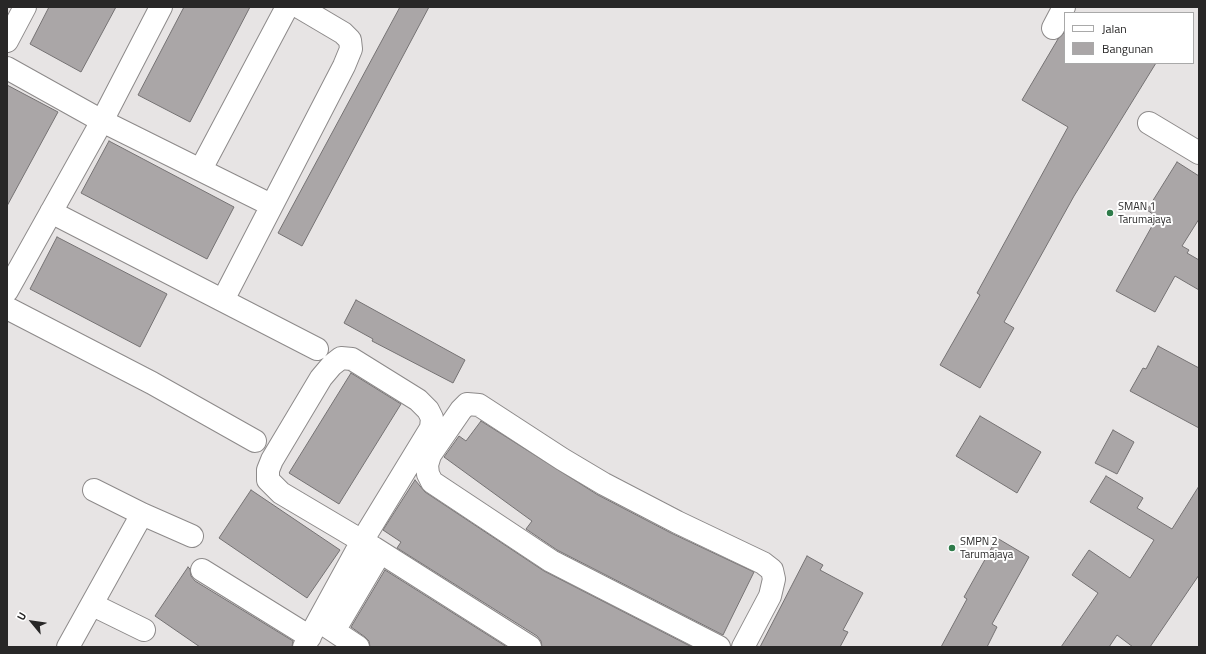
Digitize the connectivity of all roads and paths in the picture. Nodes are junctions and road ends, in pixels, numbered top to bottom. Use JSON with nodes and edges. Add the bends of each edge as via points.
{"nodes":[{"id":1,"x":25,"y":7,"type":"edge"},
{"id":2,"x":160,"y":7,"type":"edge"},
{"id":3,"x":287,"y":7,"type":"edge"},
{"id":4,"x":299,"y":7,"type":"edge"},
{"id":5,"x":1064,"y":7,"type":"edge"},
{"id":6,"x":1053,"y":28,"type":"dead end"},
{"id":7,"x":7,"y":41,"type":"edge"},
{"id":8,"x":7,"y":68,"type":"edge"},
{"id":9,"x":102,"y":120,"type":"junction"},
{"id":10,"x":1149,"y":123,"type":"dead end"},
{"id":11,"x":1199,"y":153,"type":"edge"},
{"id":12,"x":201,"y":169,"type":"junction"},
{"id":13,"x":271,"y":205,"type":"junction"},
{"id":14,"x":51,"y":212,"type":"junction"},
{"id":15,"x":7,"y":291,"type":"edge"},
{"id":16,"x":223,"y":300,"type":"junction"},
{"id":17,"x":7,"y":308,"type":"edge"},
{"id":18,"x":317,"y":349,"type":"dead end"},
{"id":19,"x":255,"y":441,"type":"dead end"},
{"id":20,"x":94,"y":490,"type":"dead end"},
{"id":21,"x":142,"y":514,"type":"junction"},
{"id":22,"x":192,"y":536,"type":"dead end"},
{"id":23,"x":362,"y":541,"type":"junction"},
{"id":24,"x":380,"y":552,"type":"junction"},
{"id":25,"x":202,"y":570,"type":"dead end"},
{"id":26,"x":93,"y":605,"type":"junction"},
{"id":27,"x":144,"y":630,"type":"dead end"},
{"id":28,"x":317,"y":634,"type":"edge"},
{"id":29,"x":68,"y":647,"type":"edge"},
{"id":30,"x":358,"y":647,"type":"edge"},
{"id":31,"x":530,"y":647,"type":"edge"},
{"id":32,"x":719,"y":647,"type":"edge"},
{"id":33,"x":744,"y":647,"type":"edge"}],
"edges":[{"from":1,"to":7,"type":"street"},
{"from":2,"to":9,"type":"street"},
{"from":3,"to":12,"type":"street"},
{"from":4,"to":13,"type":"street","via":[[342,33],[350,40],[351,49]]},
{"from":5,"to":6,"type":"street"},
{"from":8,"to":9,"type":"street"},
{"from":9,"to":12,"type":"street"},
{"from":9,"to":14,"type":"street"},
{"from":10,"to":11,"type":"street"},
{"from":12,"to":13,"type":"street"},
{"from":13,"to":16,"type":"street"},
{"from":14,"to":15,"type":"street"},
{"from":14,"to":16,"type":"street"},
{"from":16,"to":18,"type":"street"},
{"from":17,"to":19,"type":"street","via":[[152,383]]},
{"from":20,"to":21,"type":"street"},
{"from":21,"to":22,"type":"street"},
{"from":21,"to":26,"type":"street"},
{"from":23,"to":23,"type":"street","via":[[431,428],[432,418],[418,400],[352,359],[341,358],[321,378],[272,460],[268,480],[281,493]]},
{"from":23,"to":24,"type":"street"},
{"from":23,"to":28,"type":"street"},
{"from":24,"to":28,"type":"street"},
{"from":24,"to":31,"type":"street"},
{"from":25,"to":28,"type":"street"},
{"from":26,"to":27,"type":"street"},
{"from":26,"to":29,"type":"street"},
{"from":28,"to":30,"type":"street"},
{"from":32,"to":33,"type":"street","via":[[551,561],[432,482],[427,466],[430,455],[461,410],[467,404],[479,405],[604,484],[763,563],[772,570],[774,579],[770,596]]}]}
